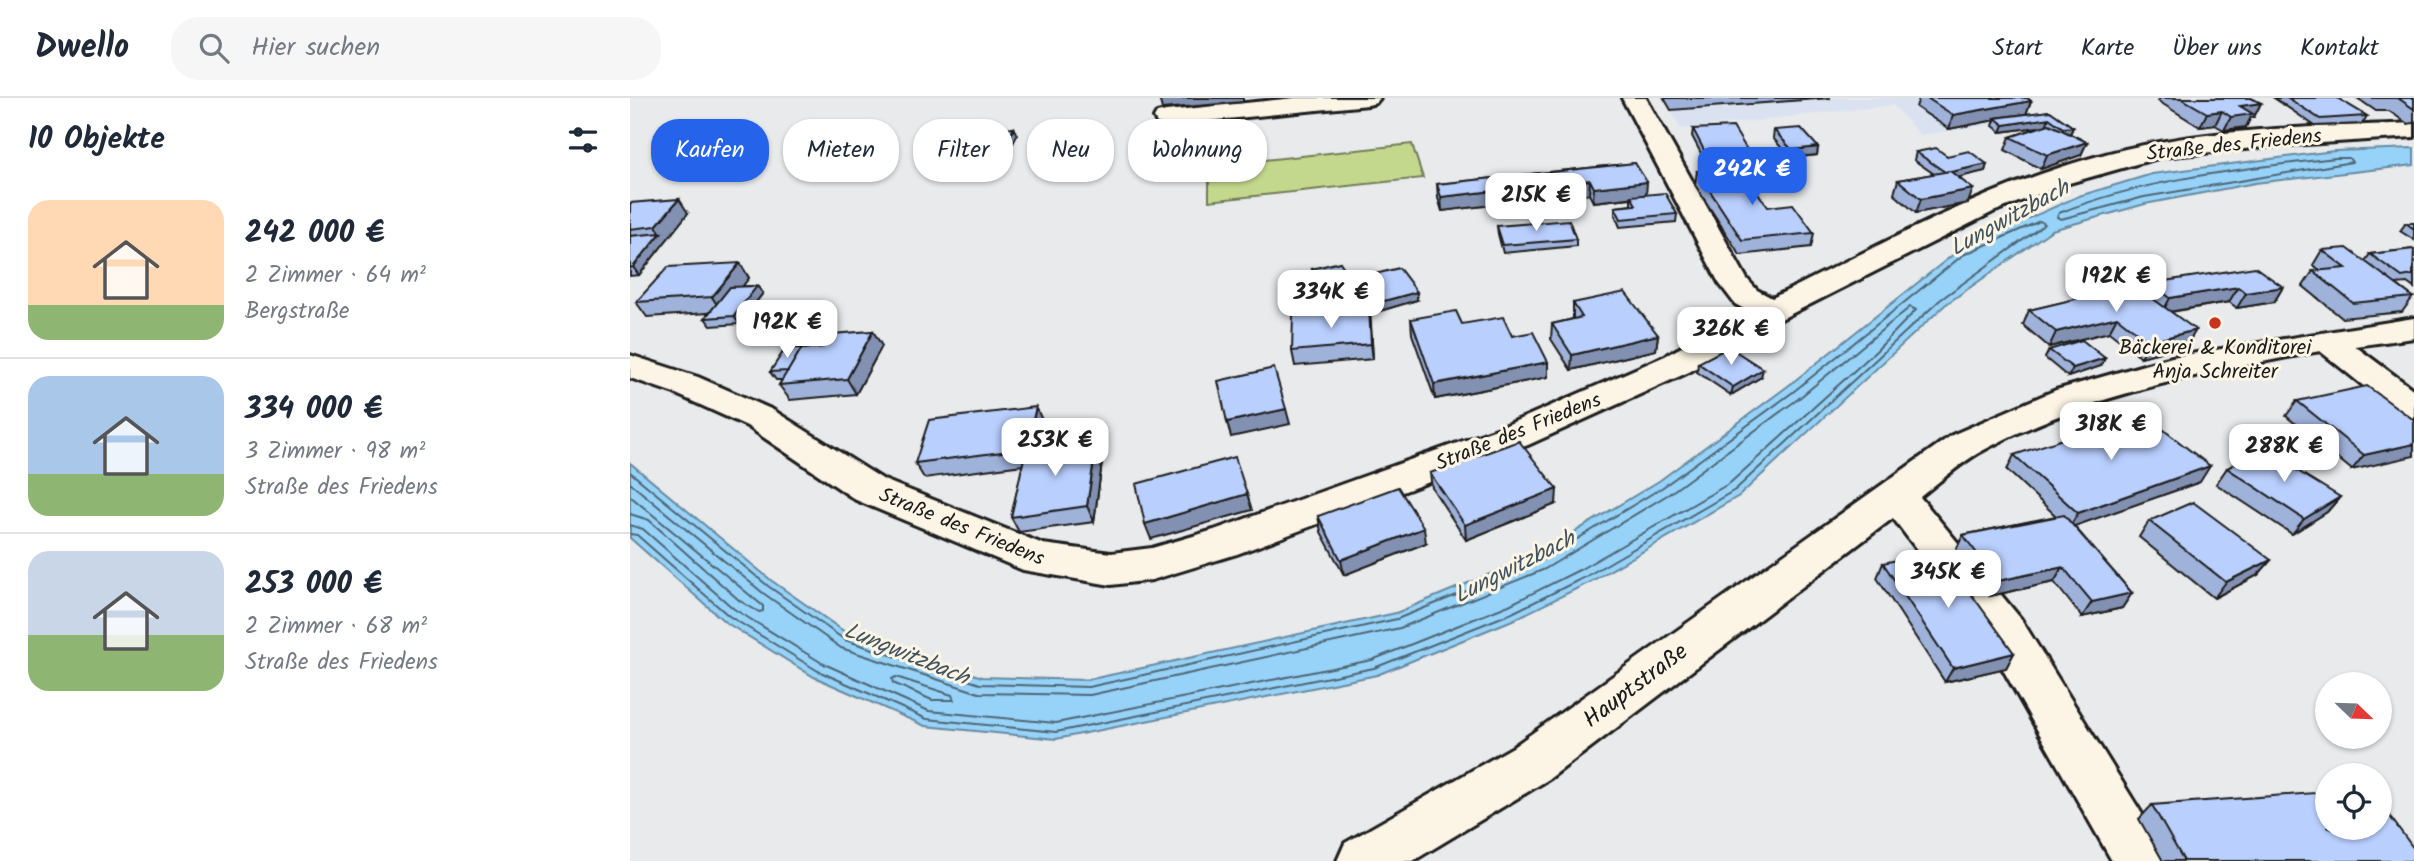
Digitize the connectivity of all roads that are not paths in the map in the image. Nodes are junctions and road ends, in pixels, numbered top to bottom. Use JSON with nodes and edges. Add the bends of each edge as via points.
{"nodes":[{"id":1,"x":1368,"y":98,"type":"edge"},
{"id":2,"x":1634,"y":98,"type":"edge"},
{"id":3,"x":1166,"y":118,"type":"dead end"},
{"id":4,"x":2414,"y":130,"type":"edge"},
{"id":5,"x":1772,"y":311,"type":"junction"},
{"id":6,"x":2414,"y":328,"type":"edge"},
{"id":7,"x":2326,"y":340,"type":"junction"},
{"id":8,"x":630,"y":366,"type":"edge"},
{"id":9,"x":2414,"y":408,"type":"edge"},
{"id":10,"x":1895,"y":492,"type":"junction"},
{"id":11,"x":1364,"y":861,"type":"edge"},
{"id":12,"x":2141,"y":861,"type":"edge"}],
"edges":[{"from":1,"to":3,"type":"street"},
{"from":2,"to":5,"type":"street","via":[[1734,283],[1746,297]]},
{"from":4,"to":5,"type":"street","name":"Straße des Friedens","via":[[2174,148],[2106,162],[1983,206]]},
{"from":5,"to":8,"type":"street","name":"Straße des Friedens","via":[[1677,364],[1515,436],[1223,543],[1152,564],[1111,569],[1038,559],[870,490],[760,418]]},
{"from":6,"to":7,"type":"street","name":"Hauptstraße"},
{"from":7,"to":9,"type":"street"},
{"from":7,"to":10,"type":"street","name":"Hauptstraße","via":[[2172,368],[2068,398],[1965,444]]},
{"from":10,"to":11,"type":"street","name":"Hauptstraße","via":[[1531,763]]},
{"from":10,"to":12,"type":"street","via":[[2005,632]]}]}
